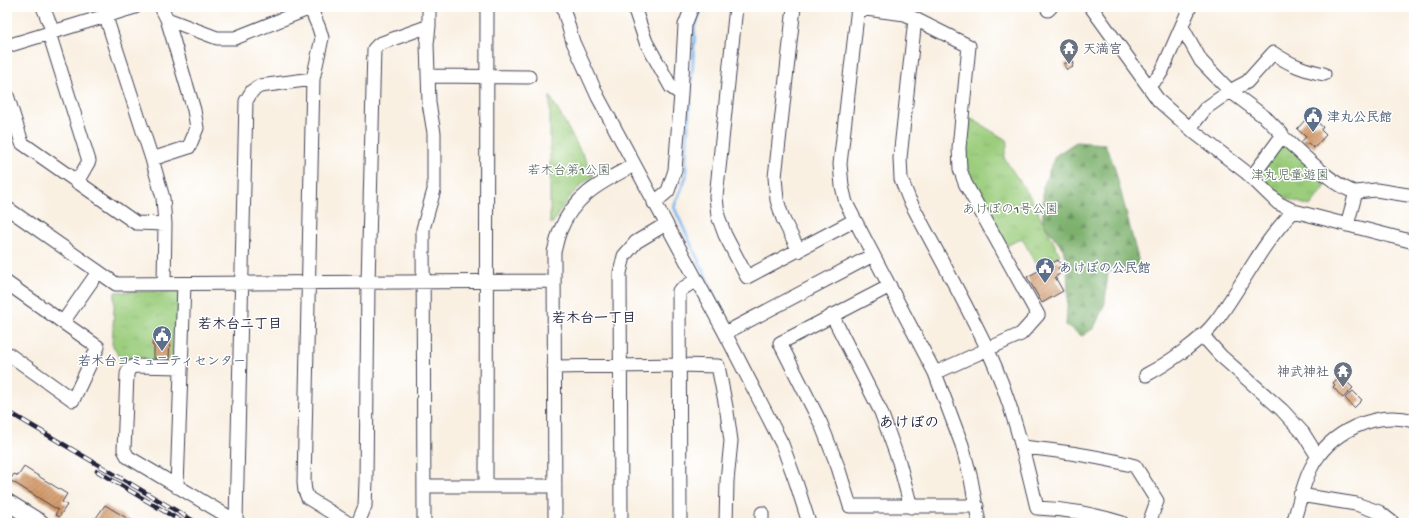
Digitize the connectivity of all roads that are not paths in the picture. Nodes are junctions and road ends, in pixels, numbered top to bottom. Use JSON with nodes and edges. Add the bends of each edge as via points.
{"nodes":[{"id":1,"x":43,"y":7,"type":"edge"},
{"id":2,"x":135,"y":7,"type":"edge"},
{"id":3,"x":311,"y":7,"type":"edge"},
{"id":4,"x":429,"y":7,"type":"edge"},
{"id":5,"x":487,"y":7,"type":"edge"},
{"id":6,"x":563,"y":7,"type":"edge"},
{"id":7,"x":634,"y":7,"type":"edge"},
{"id":8,"x":692,"y":7,"type":"edge"},
{"id":9,"x":736,"y":7,"type":"edge"},
{"id":10,"x":794,"y":7,"type":"edge"},
{"id":11,"x":1091,"y":7,"type":"edge"},
{"id":12,"x":1190,"y":7,"type":"edge"},
{"id":13,"x":858,"y":8,"type":"edge"},
{"id":14,"x":108,"y":13,"type":"edge"},
{"id":15,"x":164,"y":13,"type":"edge"},
{"id":16,"x":915,"y":19,"type":"junction"},
{"id":17,"x":429,"y":26,"type":"junction"},
{"id":18,"x":1182,"y":27,"type":"junction"},
{"id":19,"x":51,"y":33,"type":"junction"},
{"id":20,"x":7,"y":46,"type":"edge"},
{"id":21,"x":1324,"y":74,"type":"dead end"},
{"id":22,"x":428,"y":76,"type":"junction"},
{"id":23,"x":487,"y":76,"type":"junction"},
{"id":24,"x":529,"y":76,"type":"dead end"},
{"id":25,"x":313,"y":79,"type":"junction"},
{"id":26,"x":1148,"y":86,"type":"junction"},
{"id":27,"x":1230,"y":91,"type":"junction"},
{"id":28,"x":681,"y":94,"type":"junction"},
{"id":29,"x":7,"y":95,"type":"edge"},
{"id":30,"x":1190,"y":128,"type":"junction"},
{"id":31,"x":1282,"y":136,"type":"junction"},
{"id":32,"x":152,"y":159,"type":"junction"},
{"id":33,"x":634,"y":165,"type":"junction"},
{"id":34,"x":1251,"y":178,"type":"junction"},
{"id":35,"x":77,"y":182,"type":"junction"},
{"id":36,"x":1356,"y":192,"type":"junction"},
{"id":37,"x":1414,"y":196,"type":"edge"},
{"id":38,"x":654,"y":203,"type":"junction"},
{"id":39,"x":7,"y":208,"type":"edge"},
{"id":40,"x":1294,"y":211,"type":"junction"},
{"id":41,"x":855,"y":220,"type":"junction"},
{"id":42,"x":165,"y":224,"type":"junction"},
{"id":43,"x":666,"y":224,"type":"junction"},
{"id":44,"x":1347,"y":226,"type":"junction"},
{"id":45,"x":1414,"y":242,"type":"edge"},
{"id":46,"x":799,"y":250,"type":"junction"},
{"id":47,"x":873,"y":255,"type":"junction"},
{"id":48,"x":98,"y":272,"type":"junction"},
{"id":49,"x":696,"y":280,"type":"junction"},
{"id":50,"x":553,"y":281,"type":"junction"},
{"id":51,"x":423,"y":282,"type":"junction"},
{"id":52,"x":486,"y":282,"type":"junction"},
{"id":53,"x":7,"y":283,"type":"edge"},
{"id":54,"x":164,"y":283,"type":"junction"},
{"id":55,"x":308,"y":283,"type":"junction"},
{"id":56,"x":368,"y":283,"type":"junction"},
{"id":57,"x":184,"y":284,"type":"junction"},
{"id":58,"x":242,"y":284,"type":"junction"},
{"id":59,"x":890,"y":286,"type":"junction"},
{"id":60,"x":832,"y":315,"type":"junction"},
{"id":61,"x":63,"y":322,"type":"junction"},
{"id":62,"x":725,"y":333,"type":"junction"},
{"id":63,"x":1202,"y":335,"type":"junction"},
{"id":64,"x":987,"y":349,"type":"junction"},
{"id":65,"x":7,"y":353,"type":"edge"},
{"id":66,"x":679,"y":365,"type":"junction"},
{"id":67,"x":620,"y":366,"type":"junction"},
{"id":68,"x":181,"y":367,"type":"junction"},
{"id":69,"x":554,"y":367,"type":"junction"},
{"id":70,"x":935,"y":374,"type":"junction"},
{"id":71,"x":1146,"y":375,"type":"dead end"},
{"id":72,"x":1414,"y":421,"type":"edge"},
{"id":73,"x":1023,"y":447,"type":"junction"},
{"id":74,"x":1318,"y":457,"type":"junction"},
{"id":75,"x":424,"y":486,"type":"junction"},
{"id":76,"x":486,"y":486,"type":"junction"},
{"id":77,"x":555,"y":486,"type":"junction"},
{"id":78,"x":177,"y":487,"type":"junction"},
{"id":79,"x":1300,"y":495,"type":"junction"},
{"id":80,"x":7,"y":502,"type":"edge"},
{"id":81,"x":976,"y":506,"type":"junction"},
{"id":82,"x":911,"y":507,"type":"junction"},
{"id":83,"x":237,"y":522,"type":"edge"},
{"id":84,"x":40,"y":523,"type":"edge"},
{"id":85,"x":348,"y":523,"type":"edge"},
{"id":86,"x":358,"y":523,"type":"edge"},
{"id":87,"x":424,"y":523,"type":"edge"},
{"id":88,"x":555,"y":523,"type":"edge"},
{"id":89,"x":621,"y":523,"type":"edge"},
{"id":90,"x":680,"y":523,"type":"edge"},
{"id":91,"x":726,"y":523,"type":"edge"},
{"id":92,"x":809,"y":523,"type":"edge"},
{"id":93,"x":979,"y":523,"type":"edge"},
{"id":94,"x":1122,"y":523,"type":"edge"},
{"id":95,"x":1149,"y":523,"type":"edge"},
{"id":96,"x":1292,"y":523,"type":"edge"},
{"id":97,"x":1392,"y":523,"type":"edge"}],
"edges":[{"from":1,"to":19,"type":"street"},
{"from":2,"to":14,"type":"street"},
{"from":3,"to":15,"type":"street","via":[[235,38],[216,38]]},
{"from":3,"to":25,"type":"street","via":[[322,38]]},
{"from":4,"to":17,"type":"street"},
{"from":5,"to":23,"type":"street"},
{"from":6,"to":33,"type":"street","via":[[573,42],[585,70]]},
{"from":7,"to":28,"type":"street","via":[[646,42],[670,87]]},
{"from":8,"to":28,"type":"street","via":[[685,25]]},
{"from":9,"to":46,"type":"street","via":[[717,180],[718,216],[747,277]]},
{"from":10,"to":46,"type":"street","via":[[775,177],[781,213]]},
{"from":11,"to":26,"type":"street"},
{"from":12,"to":18,"type":"street"},
{"from":13,"to":16,"type":"street","via":[[905,14]]},
{"from":13,"to":41,"type":"street","via":[[840,164],[846,203]]},
{"from":14,"to":19,"type":"street"},
{"from":14,"to":32,"type":"street"},
{"from":15,"to":32,"type":"street","via":[[194,110],[197,128],[188,147]]},
{"from":16,"to":64,"type":"street","via":[[900,158],[901,179]]},
{"from":16,"to":64,"type":"street","via":[[969,46],[959,148],[960,169],[965,183],[1038,316],[1021,334]]},
{"from":17,"to":22,"type":"street","via":[[426,44]]},
{"from":17,"to":56,"type":"street","via":[[379,44],[374,49]]},
{"from":18,"to":26,"type":"street","via":[[1162,71]]},
{"from":18,"to":27,"type":"street","via":[[1202,61]]},
{"from":19,"to":20,"type":"street"},
{"from":19,"to":35,"type":"street","via":[[89,162]]},
{"from":21,"to":27,"type":"street","via":[[1307,71],[1273,53],[1247,82]]},
{"from":22,"to":23,"type":"street"},
{"from":22,"to":51,"type":"street","via":[[434,133],[434,190],[423,229]]},
{"from":23,"to":24,"type":"street"},
{"from":23,"to":52,"type":"street"},
{"from":25,"to":55,"type":"street"},
{"from":25,"to":58,"type":"street","via":[[260,86],[252,91],[246,101]]},
{"from":26,"to":30,"type":"street","via":[[1159,101]]},
{"from":27,"to":30,"type":"street","via":[[1206,108]]},
{"from":27,"to":31,"type":"street","via":[[1266,118]]},
{"from":28,"to":38,"type":"street","via":[[675,170],[668,192]]},
{"from":29,"to":35,"type":"street","via":[[22,144]]},
{"from":30,"to":34,"type":"street"},
{"from":31,"to":34,"type":"street"},
{"from":31,"to":36,"type":"street","via":[[1331,179]]},
{"from":32,"to":42,"type":"street","via":[[162,198]]},
{"from":33,"to":38,"type":"street"},
{"from":33,"to":50,"type":"street","via":[[587,192],[575,205],[560,231],[554,252]]},
{"from":34,"to":40,"type":"street","via":[[1278,203]]},
{"from":35,"to":42,"type":"street","via":[[136,223]]},
{"from":36,"to":37,"type":"street","via":[[1376,190]]},
{"from":36,"to":44,"type":"street"},
{"from":38,"to":43,"type":"street"},
{"from":39,"to":48,"type":"street"},
{"from":40,"to":44,"type":"street"},
{"from":40,"to":63,"type":"street","via":[[1282,223],[1215,322]]},
{"from":41,"to":46,"type":"street"},
{"from":41,"to":47,"type":"street"},
{"from":42,"to":54,"type":"street"},
{"from":43,"to":49,"type":"street"},
{"from":43,"to":67,"type":"street","via":[[636,242],[624,256],[620,273]]},
{"from":44,"to":45,"type":"street"},
{"from":47,"to":59,"type":"street"},
{"from":47,"to":62,"type":"street"},
{"from":48,"to":54,"type":"street","via":[[116,284]]},
{"from":48,"to":61,"type":"street"},
{"from":49,"to":62,"type":"street"},
{"from":49,"to":66,"type":"street","via":[[679,291]]},
{"from":50,"to":52,"type":"street"},
{"from":50,"to":69,"type":"street"},
{"from":51,"to":52,"type":"street"},
{"from":51,"to":56,"type":"street"},
{"from":51,"to":75,"type":"street"},
{"from":52,"to":76,"type":"street"},
{"from":53,"to":61,"type":"street"},
{"from":54,"to":57,"type":"street"},
{"from":55,"to":56,"type":"street"},
{"from":55,"to":58,"type":"street"},
{"from":55,"to":85,"type":"street","via":[[305,491],[308,498],[316,504]]},
{"from":56,"to":86,"type":"street","via":[[365,506]]},
{"from":57,"to":58,"type":"street"},
{"from":57,"to":68,"type":"street"},
{"from":58,"to":83,"type":"street"},
{"from":59,"to":60,"type":"street"},
{"from":59,"to":70,"type":"street"},
{"from":60,"to":82,"type":"street","via":[[881,412],[899,462]]},
{"from":60,"to":82,"type":"street","via":[[780,343],[821,424],[850,506]]},
{"from":61,"to":65,"type":"street","via":[[98,347],[73,400]]},
{"from":62,"to":92,"type":"street","via":[[782,444]]},
{"from":63,"to":71,"type":"street","via":[[1165,365]]},
{"from":63,"to":74,"type":"street","via":[[1303,432]]},
{"from":64,"to":70,"type":"street"},
{"from":64,"to":73,"type":"street"},
{"from":66,"to":67,"type":"street"},
{"from":66,"to":90,"type":"street"},
{"from":66,"to":91,"type":"street","via":[[718,366],[731,441]]},
{"from":67,"to":69,"type":"street"},
{"from":67,"to":89,"type":"street"},
{"from":68,"to":78,"type":"street"},
{"from":68,"to":78,"type":"street","via":[[134,366],[129,369],[124,450],[128,457]]},
{"from":69,"to":77,"type":"street"},
{"from":70,"to":81,"type":"street","via":[[962,445]]},
{"from":72,"to":74,"type":"street","via":[[1389,418],[1364,423],[1330,442]]},
{"from":73,"to":94,"type":"street","via":[[1037,508],[1095,515]]},
{"from":73,"to":95,"type":"street","via":[[1107,458],[1135,466],[1158,501]]},
{"from":74,"to":79,"type":"street","via":[[1311,467]]},
{"from":75,"to":76,"type":"street"},
{"from":75,"to":87,"type":"street"},
{"from":76,"to":77,"type":"street"},
{"from":77,"to":88,"type":"street"},
{"from":78,"to":83,"type":"street"},
{"from":79,"to":96,"type":"street"},
{"from":79,"to":97,"type":"street","via":[[1356,504],[1379,512]]},
{"from":80,"to":84,"type":"main road"},
{"from":81,"to":82,"type":"street"},
{"from":81,"to":93,"type":"street"}]}
